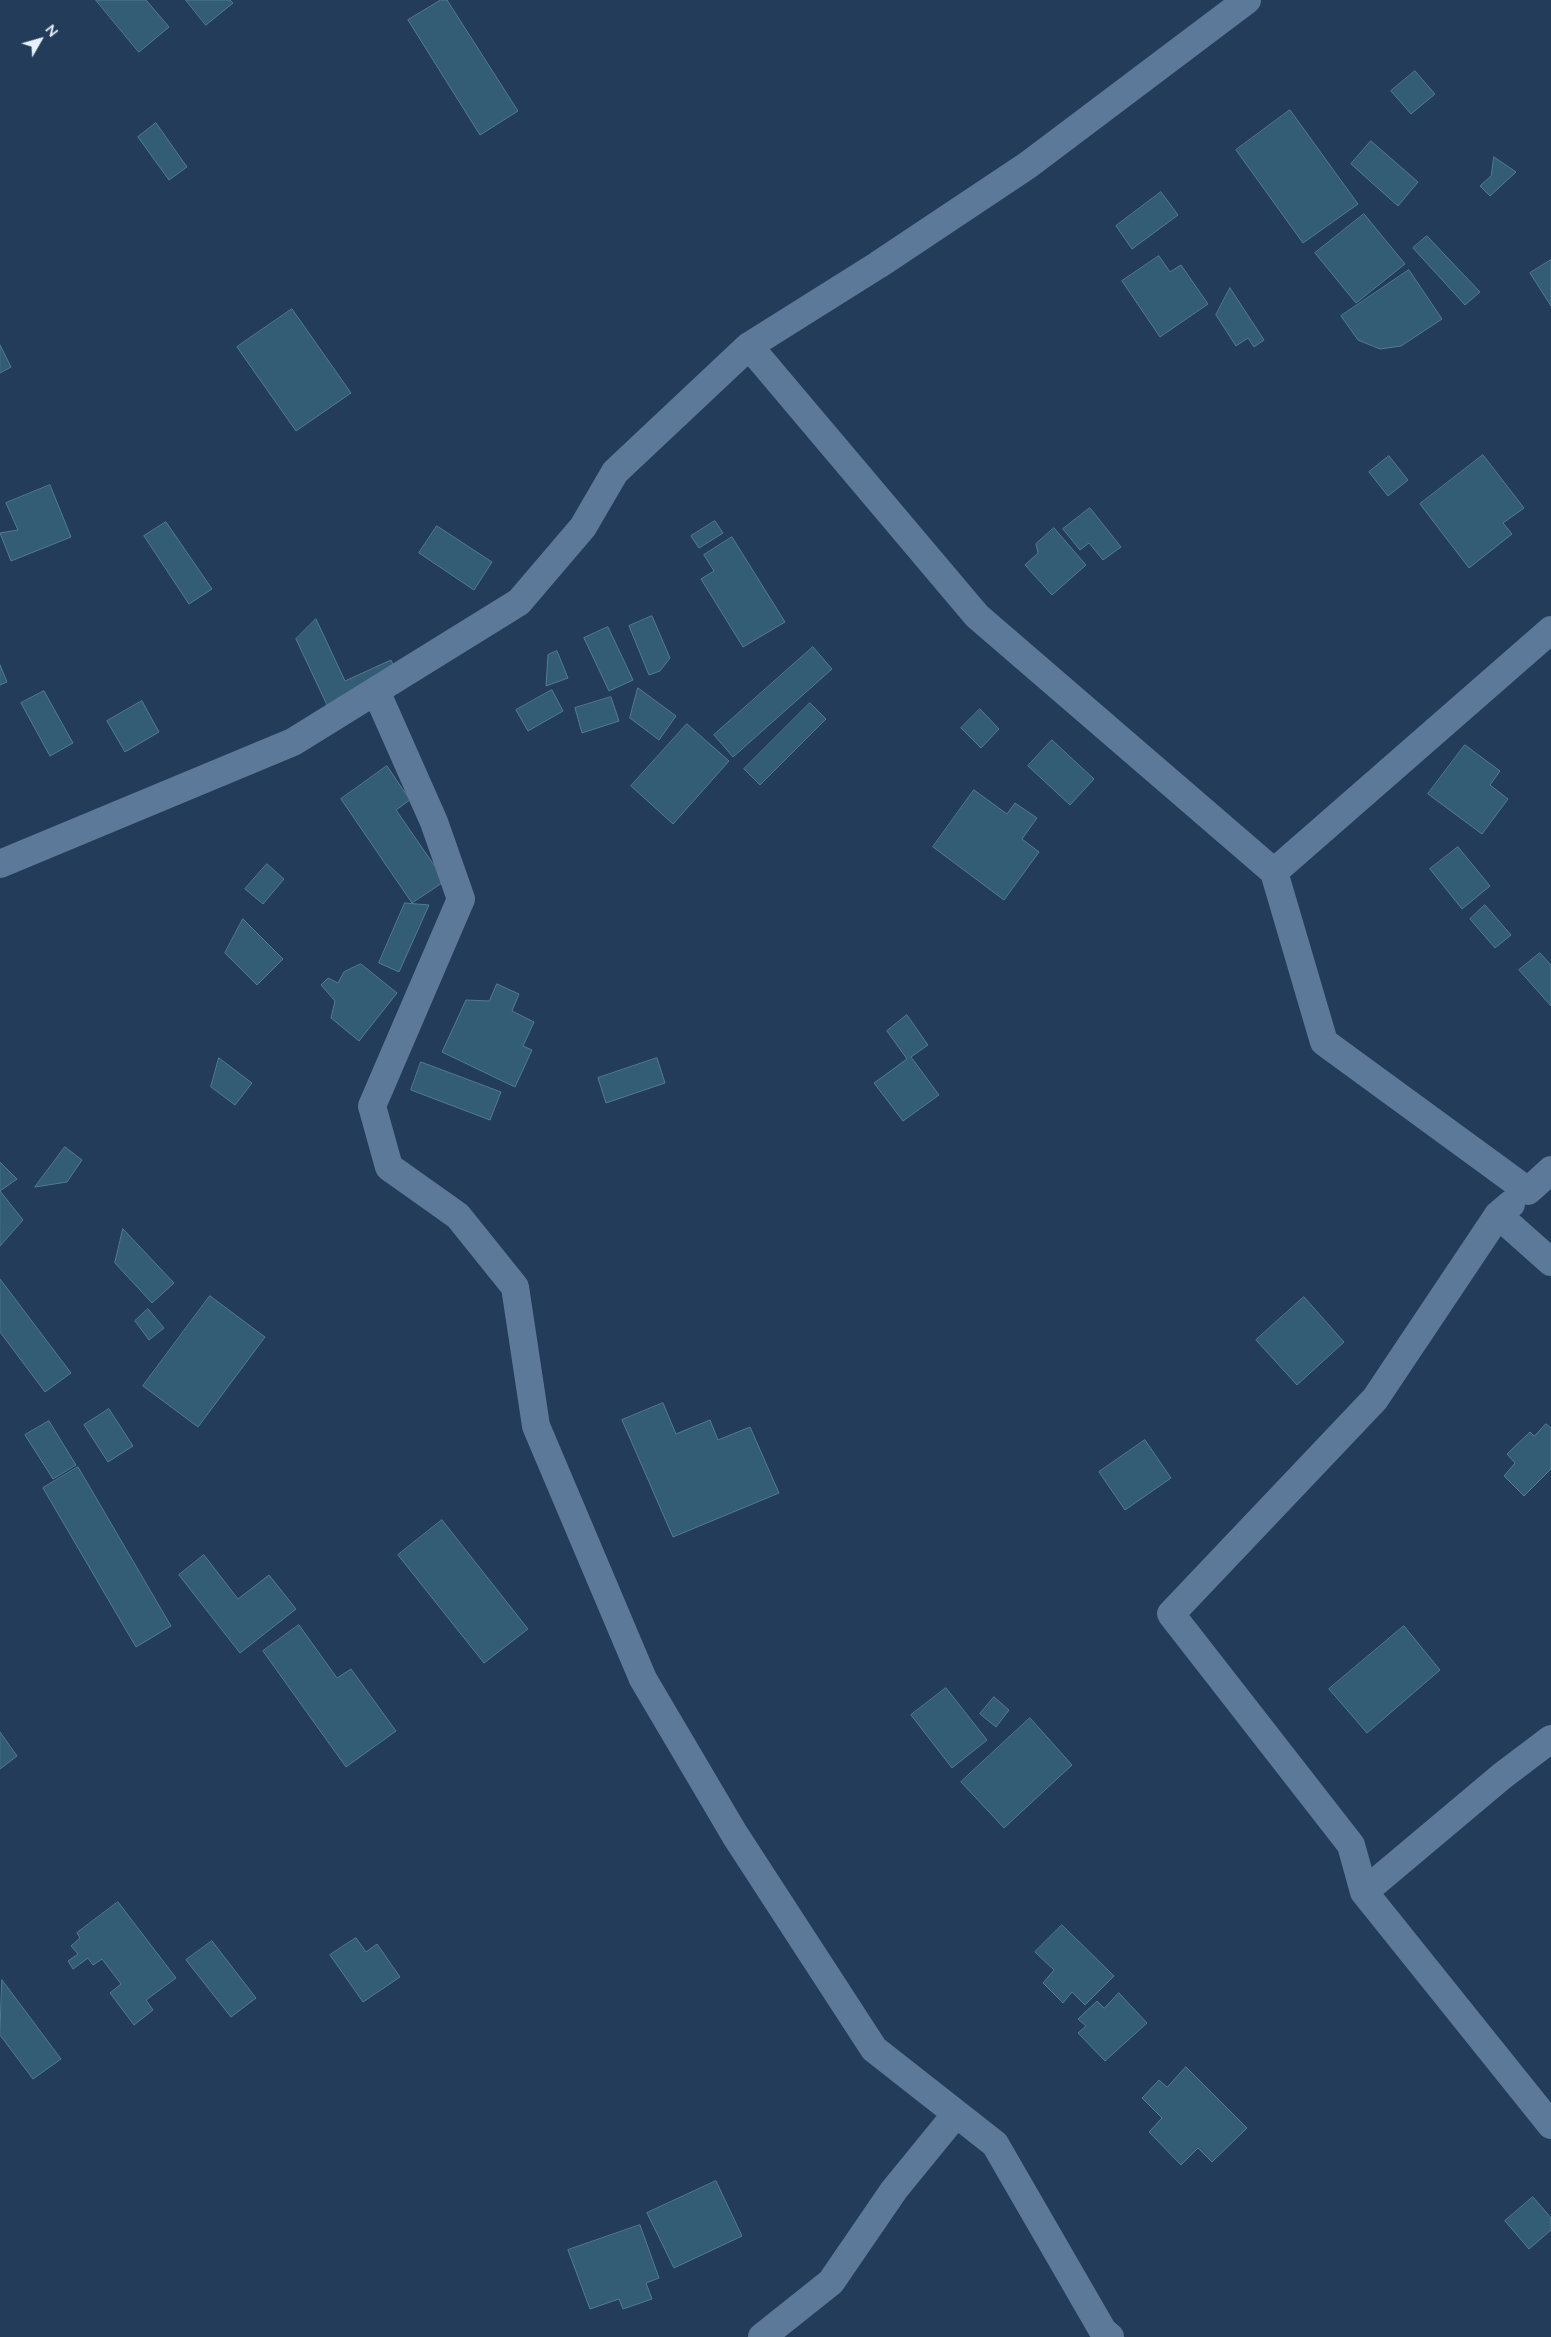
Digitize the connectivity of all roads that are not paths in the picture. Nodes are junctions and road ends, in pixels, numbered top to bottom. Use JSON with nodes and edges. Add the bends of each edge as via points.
{"nodes":[{"id":1,"x":1247,"y":0,"type":"edge"},
{"id":2,"x":749,"y":346,"type":"junction"},
{"id":3,"x":1551,"y":630,"type":"edge"},
{"id":4,"x":376,"y":691,"type":"junction"},
{"id":5,"x":0,"y":864,"type":"edge"},
{"id":6,"x":1274,"y":872,"type":"junction"},
{"id":7,"x":1551,"y":1170,"type":"edge"},
{"id":8,"x":1528,"y":1191,"type":"junction"},
{"id":9,"x":1498,"y":1215,"type":"junction"},
{"id":10,"x":1551,"y":1262,"type":"edge"},
{"id":11,"x":1551,"y":1739,"type":"edge"},
{"id":12,"x":1364,"y":1892,"type":"junction"},
{"id":13,"x":956,"y":2114,"type":"junction"},
{"id":14,"x":1551,"y":2125,"type":"edge"},
{"id":15,"x":762,"y":2337,"type":"edge"},
{"id":16,"x":1110,"y":2337,"type":"edge"}],
"edges":[{"from":1,"to":2,"type":"street","via":[[1028,165]]},
{"from":2,"to":4,"type":"street","via":[[615,472],[583,527],[519,602]]},
{"from":2,"to":6,"type":"street","via":[[977,616]]},
{"from":3,"to":6,"type":"street"},
{"from":4,"to":5,"type":"street","via":[[293,742]]},
{"from":4,"to":13,"type":"street","via":[[434,822],[460,899],[372,1106],[388,1166],[458,1216],[515,1287],[536,1426],[643,1678],[735,1834],[874,2049]]},
{"from":6,"to":8,"type":"street","via":[[1324,1042]]},
{"from":7,"to":8,"type":"street"},
{"from":8,"to":9,"type":"street"},
{"from":9,"to":10,"type":"street"},
{"from":9,"to":12,"type":"street","via":[[1375,1399],[1171,1614],[1351,1845]]},
{"from":11,"to":12,"type":"street"},
{"from":12,"to":14,"type":"street"},
{"from":13,"to":15,"type":"street","via":[[894,2190],[831,2282]]},
{"from":13,"to":16,"type":"street","via":[[995,2144],[1103,2331]]}]}
